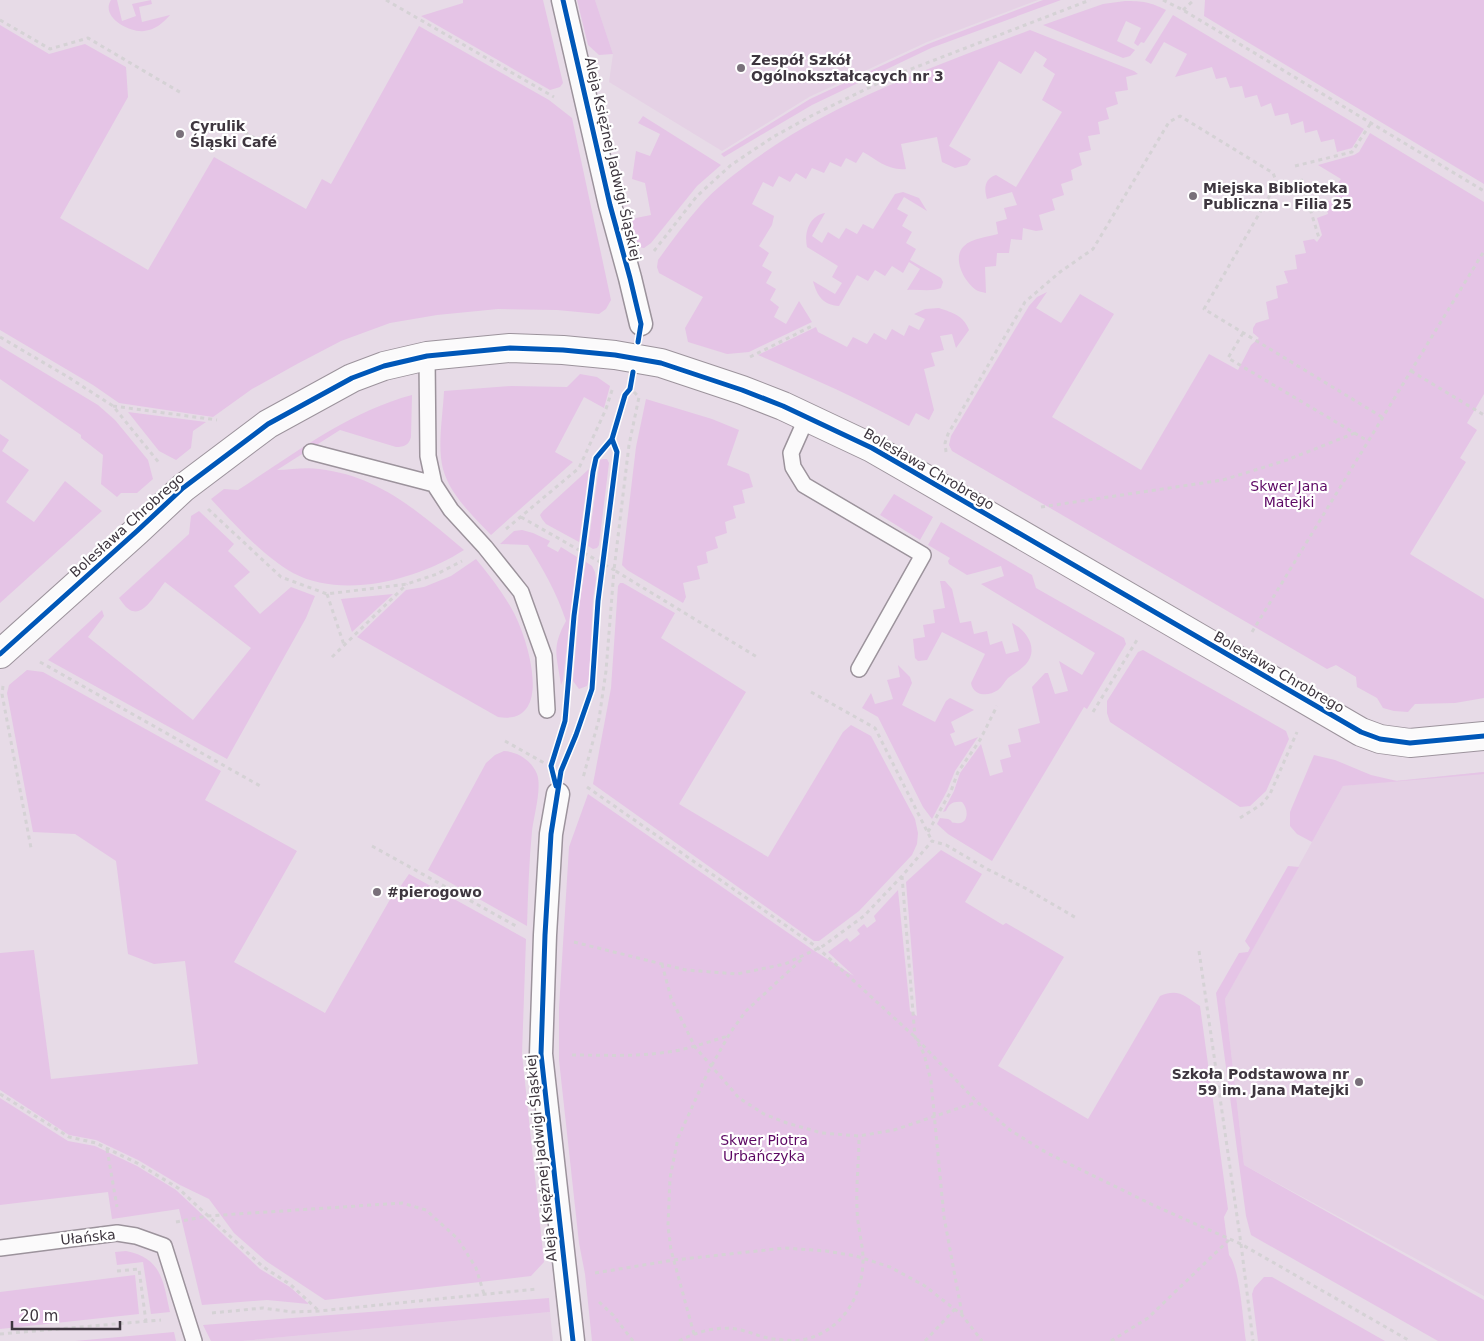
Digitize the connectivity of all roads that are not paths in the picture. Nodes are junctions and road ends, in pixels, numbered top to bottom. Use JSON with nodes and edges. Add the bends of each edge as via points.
{"nodes":[{"id":1,"x":563,"y":0,"type":"edge"},
{"id":2,"x":641,"y":324,"type":"dead end"},
{"id":3,"x":427,"y":356,"type":"junction"},
{"id":4,"x":807,"y":417,"type":"junction"},
{"id":5,"x":310,"y":452,"type":"dead end"},
{"id":6,"x":434,"y":484,"type":"junction"},
{"id":7,"x":2,"y":667,"type":"edge"},
{"id":8,"x":859,"y":670,"type":"dead end"},
{"id":9,"x":547,"y":710,"type":"dead end"},
{"id":10,"x":1484,"y":736,"type":"edge"},
{"id":11,"x":558,"y":794,"type":"dead end"},
{"id":12,"x":0,"y":1248,"type":"edge"},
{"id":13,"x":194,"y":1341,"type":"edge"},
{"id":14,"x":572,"y":1341,"type":"edge"}],
"edges":[{"from":1,"to":2,"type":"street","name":"Aleja Księżnej Jadwigi Śląskiej"},
{"from":3,"to":4,"type":"street","name":"Bolesława Chrobrego","via":[[510,348],[635,358],[661,363],[742,390]]},
{"from":3,"to":6,"type":"lane","via":[[428,456]]},
{"from":3,"to":7,"type":"street","name":"Bolesława Chrobrego","via":[[384,366],[352,378],[268,424],[182,488]]},
{"from":4,"to":8,"type":"lane","via":[[791,453],[793,467],[804,485],[923,555]]},
{"from":4,"to":10,"type":"street","name":"Bolesława Chrobrego","via":[[872,448],[1361,732],[1380,739],[1410,743]]},
{"from":5,"to":6,"type":"lane"},
{"from":6,"to":9,"type":"lane","via":[[451,510],[521,592],[544,656]]},
{"from":11,"to":14,"type":"street","name":"Aleja Księżnej Jadwigi Śląskiej","via":[[551,834],[541,1054]]},
{"from":12,"to":13,"type":"lane","name":"Ułańska","via":[[117,1233],[164,1246]]}]}
